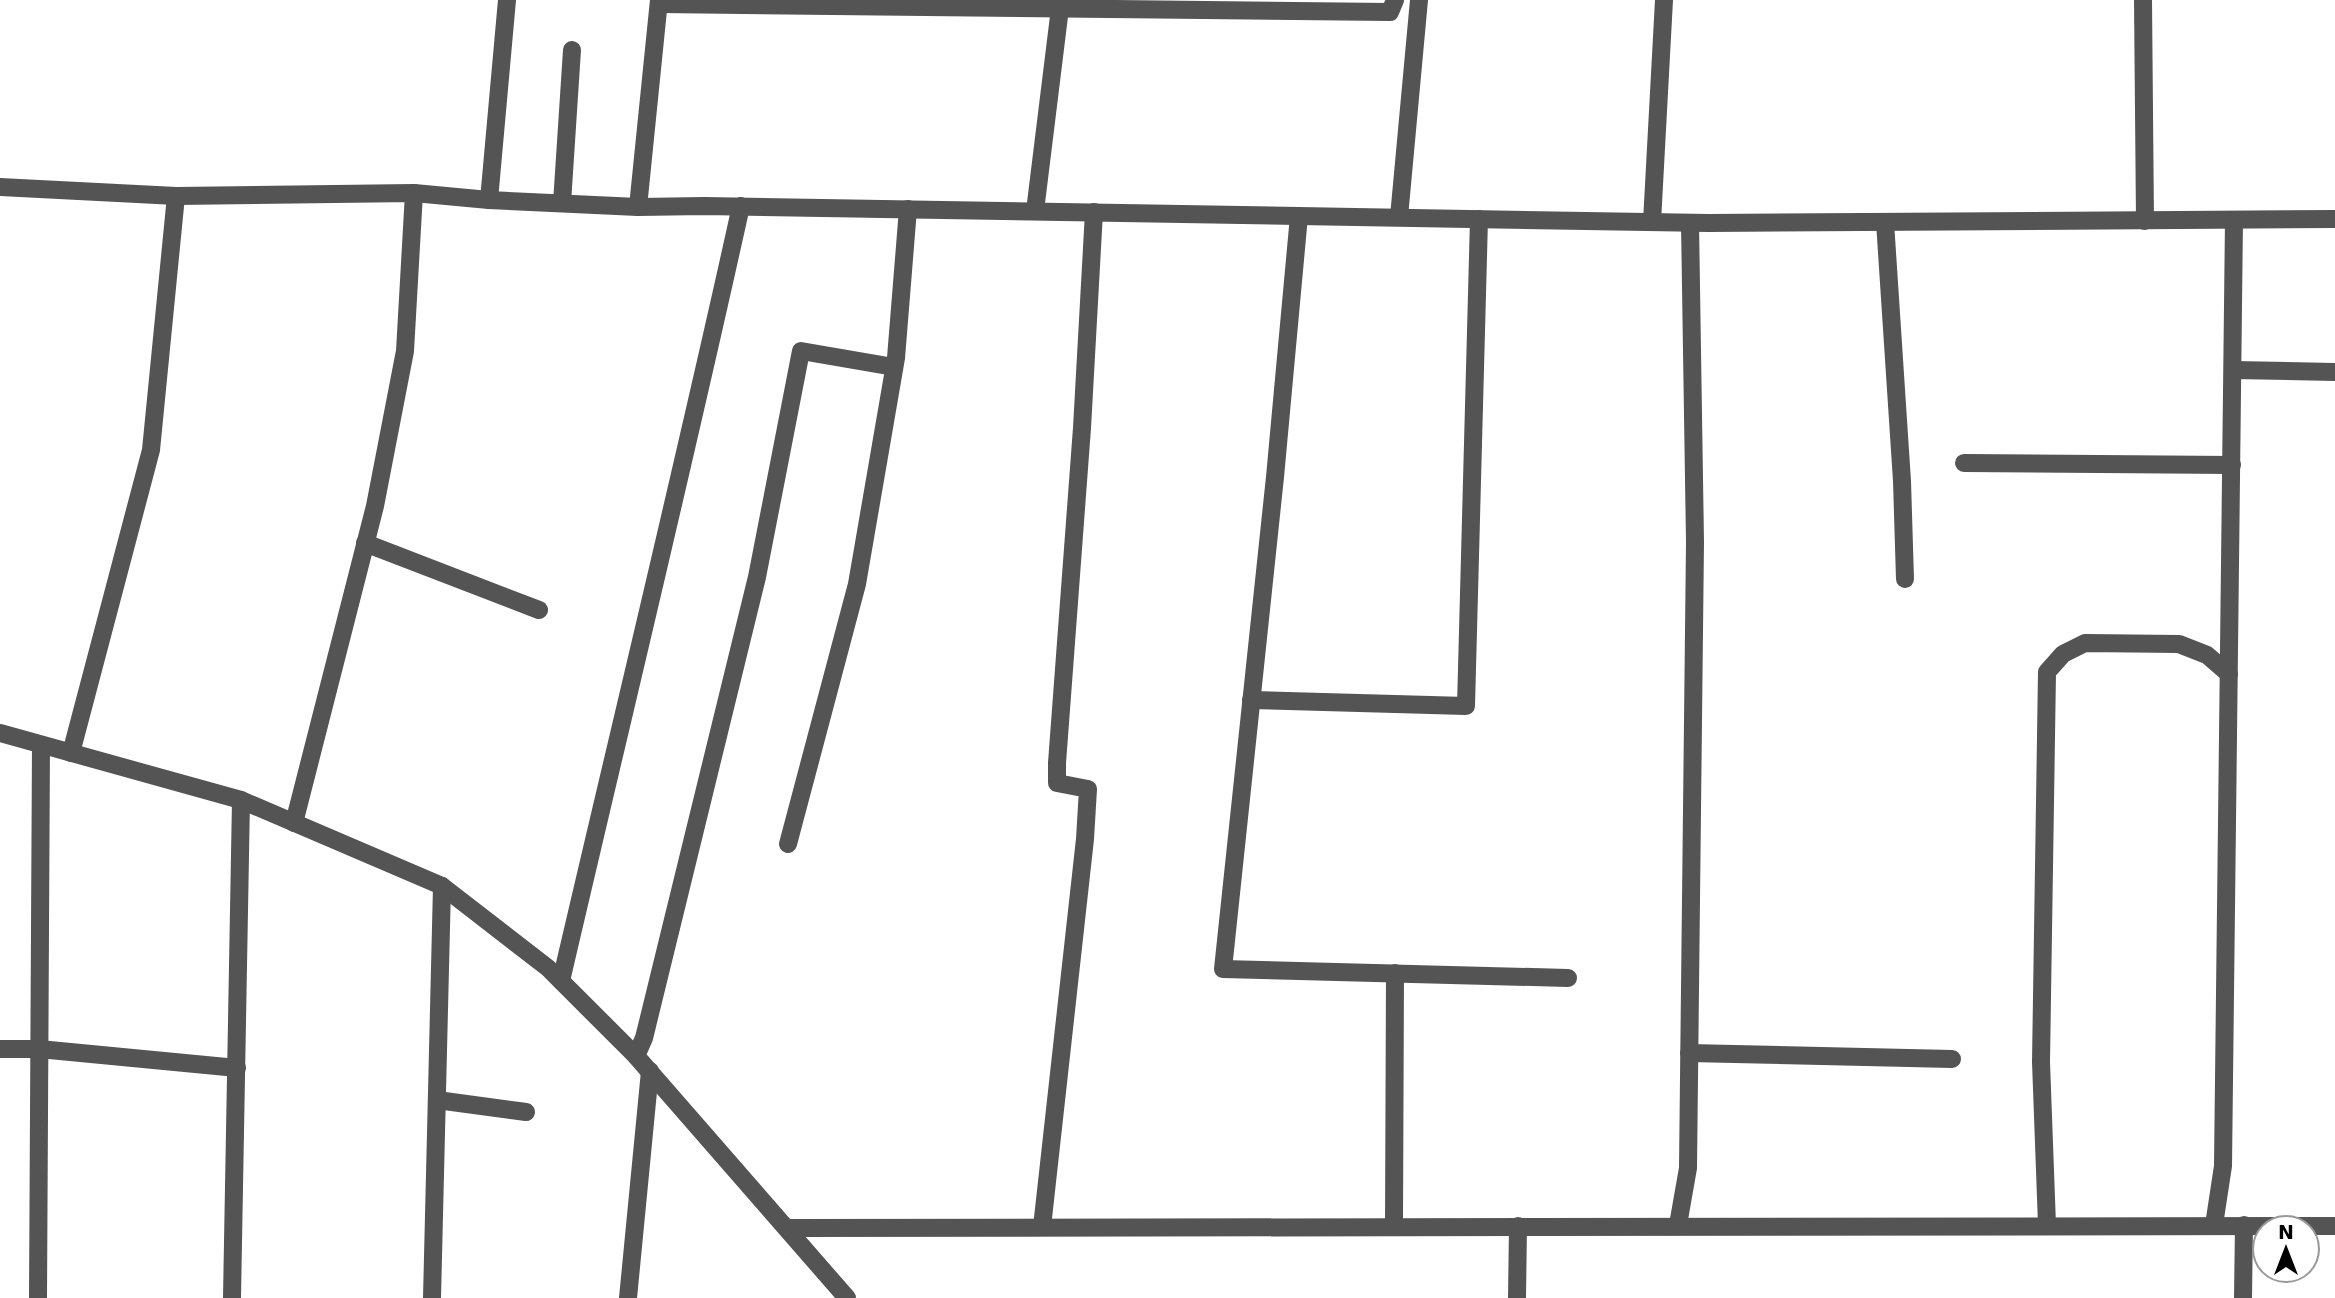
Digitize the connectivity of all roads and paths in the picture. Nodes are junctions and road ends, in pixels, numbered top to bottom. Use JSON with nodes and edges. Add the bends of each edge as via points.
{"nodes":[{"id":1,"x":507,"y":0,"type":"edge"},
{"id":2,"x":1395,"y":0,"type":"edge"},
{"id":3,"x":1419,"y":0,"type":"edge"},
{"id":4,"x":1664,"y":0,"type":"edge"},
{"id":5,"x":2143,"y":0,"type":"edge"},
{"id":6,"x":659,"y":2,"type":"edge"},
{"id":7,"x":1060,"y":4,"type":"edge"},
{"id":8,"x":572,"y":50,"type":"dead end"},
{"id":9,"x":0,"y":187,"type":"edge"},
{"id":10,"x":414,"y":193,"type":"junction"},
{"id":11,"x":176,"y":196,"type":"junction"},
{"id":12,"x":489,"y":201,"type":"junction"},
{"id":13,"x":562,"y":203,"type":"junction"},
{"id":14,"x":741,"y":206,"type":"junction"},
{"id":15,"x":638,"y":207,"type":"junction"},
{"id":16,"x":908,"y":209,"type":"junction"},
{"id":17,"x":1035,"y":211,"type":"junction"},
{"id":18,"x":1094,"y":212,"type":"junction"},
{"id":19,"x":1299,"y":216,"type":"junction"},
{"id":20,"x":1399,"y":218,"type":"junction"},
{"id":21,"x":1479,"y":219,"type":"junction"},
{"id":22,"x":2335,"y":219,"type":"edge"},
{"id":23,"x":2234,"y":220,"type":"junction"},
{"id":24,"x":2145,"y":221,"type":"junction"},
{"id":25,"x":1652,"y":222,"type":"junction"},
{"id":26,"x":1690,"y":222,"type":"junction"},
{"id":27,"x":1885,"y":222,"type":"junction"},
{"id":28,"x":894,"y":367,"type":"junction"},
{"id":29,"x":2233,"y":370,"type":"junction"},
{"id":30,"x":2335,"y":372,"type":"edge"},
{"id":31,"x":1964,"y":463,"type":"dead end"},
{"id":32,"x":2232,"y":465,"type":"junction"},
{"id":33,"x":365,"y":543,"type":"junction"},
{"id":34,"x":1905,"y":579,"type":"dead end"},
{"id":35,"x":539,"y":610,"type":"dead end"},
{"id":36,"x":2229,"y":674,"type":"junction"},
{"id":37,"x":1251,"y":700,"type":"junction"},
{"id":38,"x":0,"y":733,"type":"edge"},
{"id":39,"x":41,"y":745,"type":"junction"},
{"id":40,"x":71,"y":753,"type":"junction"},
{"id":41,"x":242,"y":800,"type":"junction"},
{"id":42,"x":294,"y":823,"type":"junction"},
{"id":43,"x":788,"y":844,"type":"dead end"},
{"id":44,"x":442,"y":886,"type":"junction"},
{"id":45,"x":1395,"y":973,"type":"junction"},
{"id":46,"x":1568,"y":978,"type":"dead end"},
{"id":47,"x":561,"y":981,"type":"junction"},
{"id":48,"x":0,"y":1049,"type":"edge"},
{"id":49,"x":39,"y":1049,"type":"junction"},
{"id":50,"x":1689,"y":1053,"type":"junction"},
{"id":51,"x":636,"y":1056,"type":"junction"},
{"id":52,"x":1952,"y":1059,"type":"dead end"},
{"id":53,"x":237,"y":1068,"type":"junction"},
{"id":54,"x":650,"y":1071,"type":"junction"},
{"id":55,"x":438,"y":1100,"type":"junction"},
{"id":56,"x":526,"y":1112,"type":"dead end"},
{"id":57,"x":2047,"y":1225,"type":"junction"},
{"id":58,"x":2214,"y":1225,"type":"junction"},
{"id":59,"x":2244,"y":1225,"type":"junction"},
{"id":60,"x":1394,"y":1226,"type":"junction"},
{"id":61,"x":1518,"y":1226,"type":"junction"},
{"id":62,"x":1678,"y":1226,"type":"junction"},
{"id":63,"x":2335,"y":1226,"type":"edge"},
{"id":64,"x":1042,"y":1227,"type":"junction"},
{"id":65,"x":788,"y":1228,"type":"junction"},
{"id":66,"x":38,"y":1298,"type":"edge"},
{"id":67,"x":232,"y":1298,"type":"edge"},
{"id":68,"x":432,"y":1298,"type":"edge"},
{"id":69,"x":628,"y":1298,"type":"edge"},
{"id":70,"x":847,"y":1298,"type":"edge"},
{"id":71,"x":1517,"y":1298,"type":"edge"},
{"id":72,"x":2243,"y":1298,"type":"edge"}],
"edges":[{"from":1,"to":12,"type":"street"},
{"from":2,"to":7,"type":"street","via":[[1390,12]]},
{"from":3,"to":20,"type":"street"},
{"from":4,"to":25,"type":"street"},
{"from":5,"to":24,"type":"street"},
{"from":6,"to":7,"type":"street"},
{"from":6,"to":15,"type":"street"},
{"from":7,"to":17,"type":"street"},
{"from":8,"to":13,"type":"street"},
{"from":9,"to":11,"type":"street"},
{"from":10,"to":11,"type":"street"},
{"from":10,"to":12,"type":"street"},
{"from":10,"to":33,"type":"street","via":[[405,351]]},
{"from":11,"to":40,"type":"street","via":[[151,450]]},
{"from":12,"to":13,"type":"street"},
{"from":13,"to":15,"type":"street"},
{"from":14,"to":15,"type":"street"},
{"from":14,"to":16,"type":"street"},
{"from":14,"to":47,"type":"street"},
{"from":16,"to":17,"type":"street"},
{"from":16,"to":28,"type":"street"},
{"from":17,"to":18,"type":"street"},
{"from":18,"to":19,"type":"street"},
{"from":18,"to":64,"type":"street","via":[[1057,763],[1057,783],[1088,789]]},
{"from":19,"to":20,"type":"street"},
{"from":19,"to":37,"type":"street"},
{"from":20,"to":21,"type":"street"},
{"from":21,"to":25,"type":"street"},
{"from":21,"to":37,"type":"street","via":[[1466,706]]},
{"from":22,"to":23,"type":"street"},
{"from":23,"to":24,"type":"street"},
{"from":23,"to":29,"type":"street"},
{"from":24,"to":27,"type":"street"},
{"from":25,"to":26,"type":"street"},
{"from":26,"to":27,"type":"street"},
{"from":26,"to":50,"type":"street","via":[[1695,542]]},
{"from":27,"to":34,"type":"street"},
{"from":28,"to":43,"type":"street","via":[[857,584]]},
{"from":28,"to":51,"type":"street","via":[[801,352],[757,577]]},
{"from":29,"to":30,"type":"street"},
{"from":29,"to":32,"type":"street"},
{"from":31,"to":32,"type":"street"},
{"from":32,"to":36,"type":"street"},
{"from":33,"to":35,"type":"street"},
{"from":33,"to":42,"type":"street"},
{"from":36,"to":57,"type":"street","via":[[2207,655],[2179,644],[2085,643],[2063,653],[2047,672],[2041,1062]]},
{"from":36,"to":58,"type":"street","via":[[2223,1166]]},
{"from":37,"to":45,"type":"street","via":[[1223,969]]},
{"from":38,"to":39,"type":"street"},
{"from":39,"to":40,"type":"street"},
{"from":39,"to":49,"type":"street"},
{"from":40,"to":41,"type":"street"},
{"from":41,"to":42,"type":"street"},
{"from":41,"to":53,"type":"street"},
{"from":42,"to":44,"type":"street"},
{"from":44,"to":47,"type":"street"},
{"from":44,"to":55,"type":"street"},
{"from":45,"to":46,"type":"street"},
{"from":45,"to":60,"type":"street"},
{"from":47,"to":51,"type":"street"},
{"from":48,"to":49,"type":"street"},
{"from":49,"to":53,"type":"street"},
{"from":49,"to":66,"type":"street"},
{"from":50,"to":52,"type":"street"},
{"from":50,"to":62,"type":"street","via":[[1688,1168]]},
{"from":51,"to":54,"type":"street"},
{"from":53,"to":67,"type":"street"},
{"from":54,"to":65,"type":"street"},
{"from":54,"to":69,"type":"street"},
{"from":55,"to":56,"type":"street"},
{"from":55,"to":68,"type":"street"},
{"from":57,"to":58,"type":"street"},
{"from":57,"to":62,"type":"street"},
{"from":58,"to":59,"type":"street"},
{"from":59,"to":63,"type":"street"},
{"from":59,"to":72,"type":"street"},
{"from":60,"to":61,"type":"street"},
{"from":60,"to":64,"type":"street"},
{"from":61,"to":62,"type":"street"},
{"from":61,"to":71,"type":"street"},
{"from":64,"to":65,"type":"street"},
{"from":65,"to":70,"type":"street"}]}
